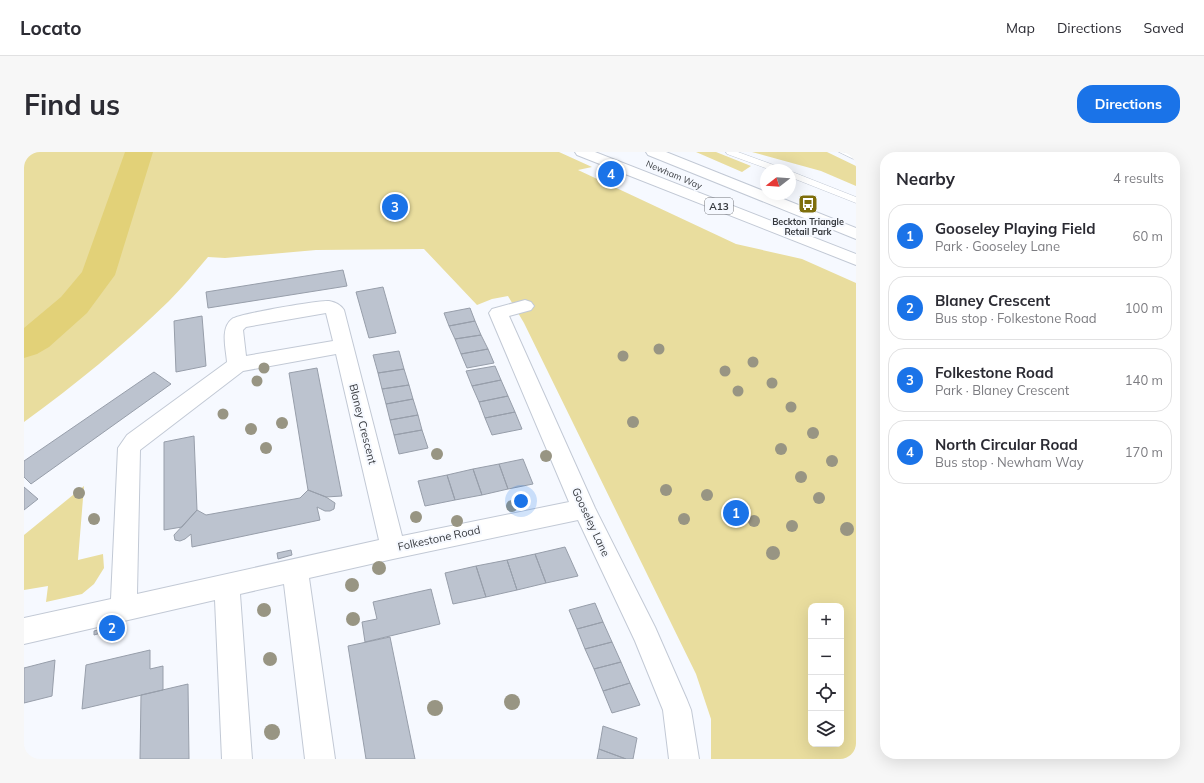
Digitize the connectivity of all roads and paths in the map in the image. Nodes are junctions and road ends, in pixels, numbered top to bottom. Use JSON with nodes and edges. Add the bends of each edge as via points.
{"nodes":[{"id":1,"x":582,"y":152,"type":"edge"},
{"id":2,"x":621,"y":152,"type":"edge"},
{"id":3,"x":653,"y":152,"type":"edge"},
{"id":4,"x":683,"y":152,"type":"edge"},
{"id":5,"x":730,"y":152,"type":"edge"},
{"id":6,"x":843,"y":152,"type":"edge"},
{"id":7,"x":856,"y":157,"type":"edge"},
{"id":8,"x":763,"y":164,"type":"edge"},
{"id":9,"x":796,"y":176,"type":"edge"},
{"id":10,"x":856,"y":200,"type":"edge"},
{"id":11,"x":791,"y":207,"type":"junction"},
{"id":12,"x":856,"y":234,"type":"edge"},
{"id":13,"x":856,"y":260,"type":"edge"},
{"id":14,"x":525,"y":306,"type":"dead end"},
{"id":15,"x":344,"y":346,"type":"junction"},
{"id":16,"x":237,"y":365,"type":"junction"},
{"id":17,"x":584,"y":509,"type":"junction"},
{"id":18,"x":394,"y":548,"type":"junction"},
{"id":19,"x":295,"y":570,"type":"junction"},
{"id":20,"x":227,"y":586,"type":"junction"},
{"id":21,"x":124,"y":609,"type":"junction"},
{"id":22,"x":24,"y":631,"type":"edge"},
{"id":23,"x":237,"y":759,"type":"edge"},
{"id":24,"x":320,"y":759,"type":"edge"},
{"id":25,"x":684,"y":759,"type":"edge"}],
"edges":[{"from":1,"to":13,"type":"main road","number":"A13"},
{"from":2,"to":13,"type":"main road","name":"Newham Way","number":"A13","via":[[768,216]]},
{"from":3,"to":11,"type":"main road","name":"Newham Way","number":"A13"},
{"from":4,"to":11,"type":"main road","number":"A13"},
{"from":5,"to":8,"type":"lane"},
{"from":6,"to":7,"type":"lane"},
{"from":9,"to":10,"type":"lane"},
{"from":11,"to":12,"type":"main road","name":"Newham Way","number":"A13"},
{"from":14,"to":17,"type":"main road","name":"Gooseley Lane","via":[[498,313]]},
{"from":15,"to":16,"type":"main road"},
{"from":15,"to":16,"type":"main road","name":"Blaney Crescent","via":[[335,310],[328,307],[252,319],[239,323],[234,330]]},
{"from":15,"to":18,"type":"main road","name":"Blaney Crescent"},
{"from":16,"to":21,"type":"main road","via":[[129,448]]},
{"from":17,"to":18,"type":"main road","name":"Folkestone Road"},
{"from":17,"to":25,"type":"main road","name":"Gooseley Lane","via":[[646,636],[677,710]]},
{"from":18,"to":19,"type":"main road","name":"Folkestone Road"},
{"from":19,"to":20,"type":"main road","name":"Folkestone Road"},
{"from":19,"to":24,"type":"main road"},
{"from":20,"to":21,"type":"main road","name":"Folkestone Road"},
{"from":20,"to":23,"type":"main road"},
{"from":21,"to":22,"type":"main road","name":"Folkestone Road"}]}
